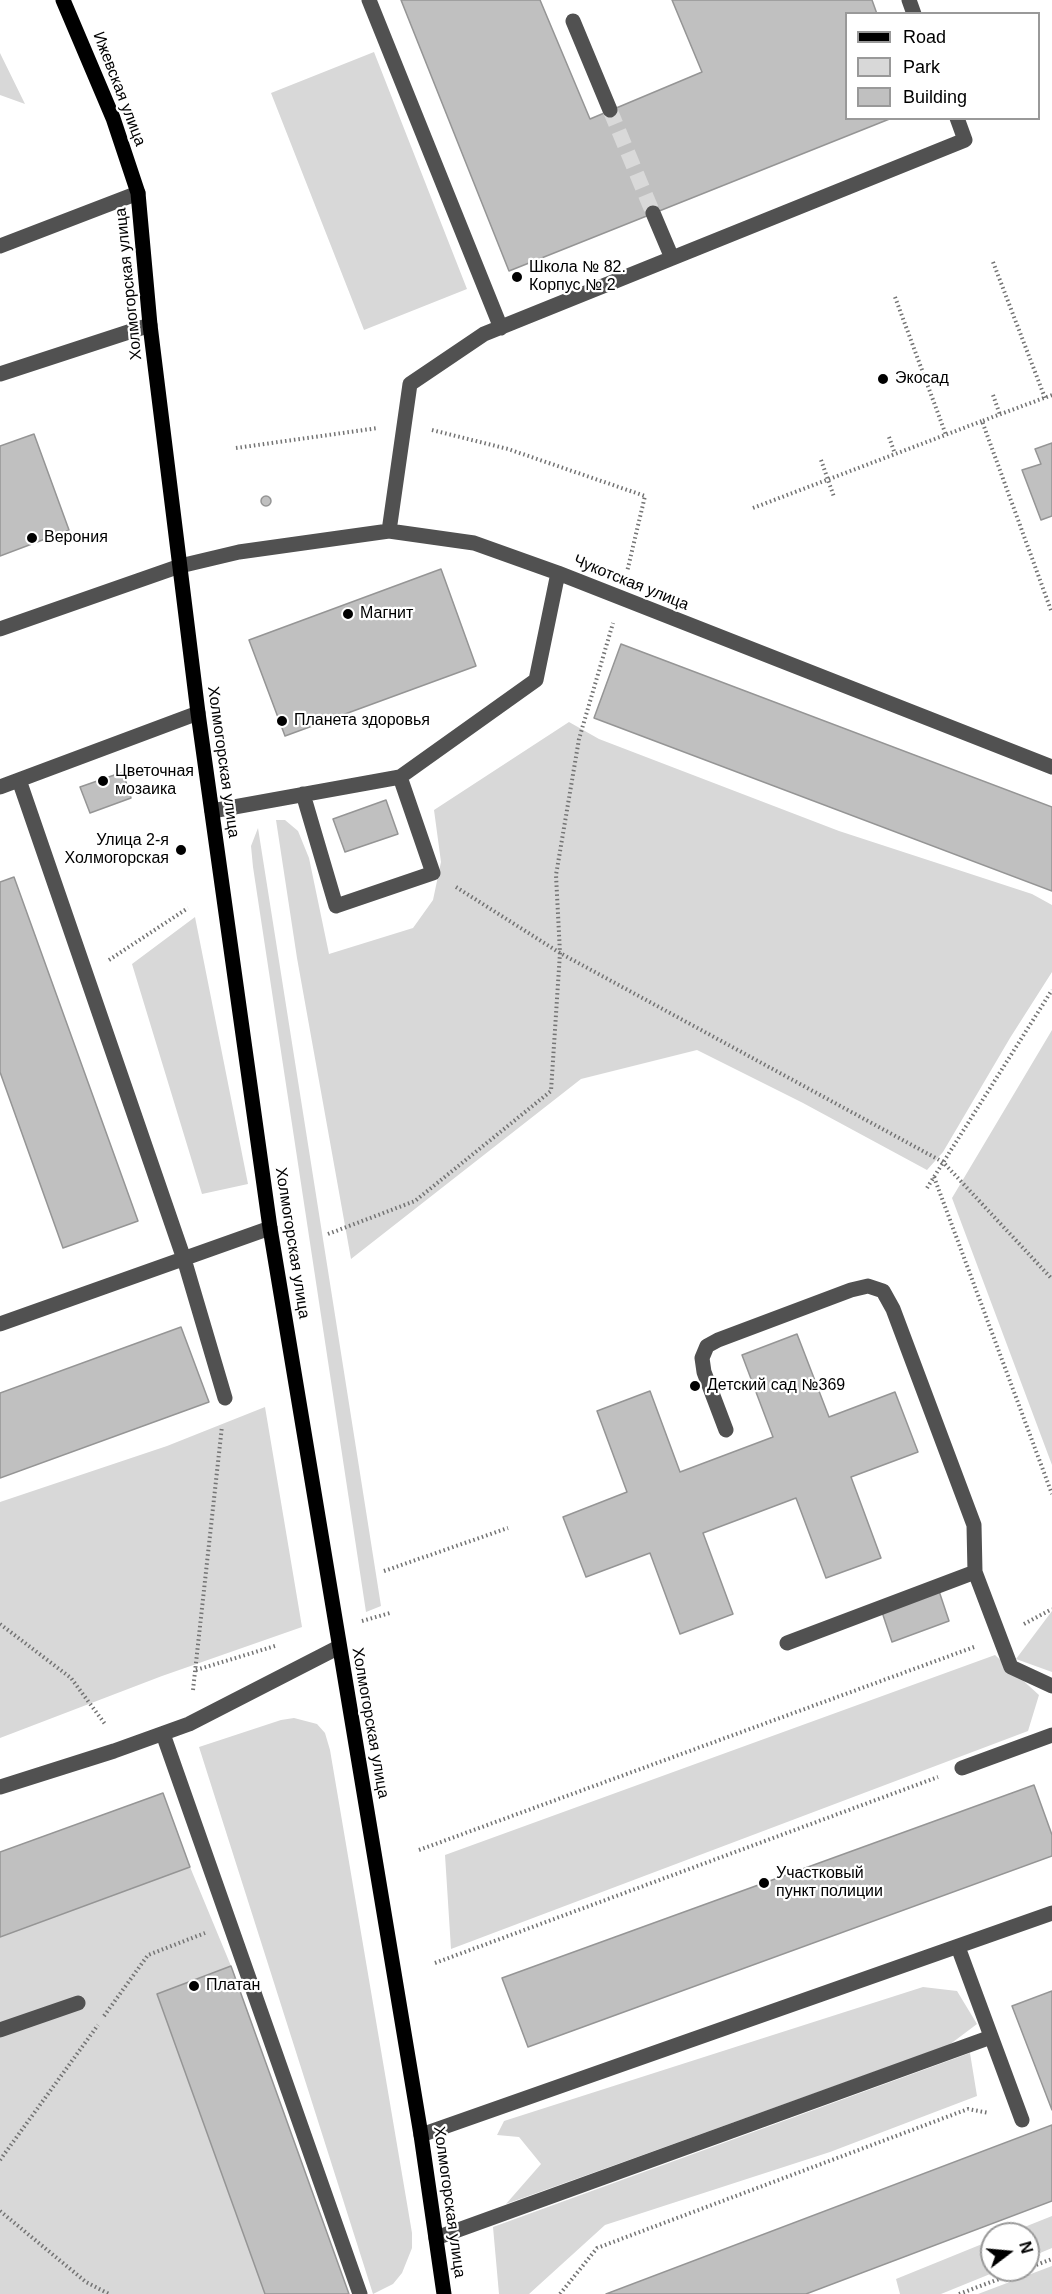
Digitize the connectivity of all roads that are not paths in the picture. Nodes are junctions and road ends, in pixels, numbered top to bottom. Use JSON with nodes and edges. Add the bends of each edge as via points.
{"nodes":[{"id":1,"x":63,"y":0,"type":"edge"},
{"id":2,"x":369,"y":0,"type":"edge"},
{"id":3,"x":573,"y":21,"type":"dead end"},
{"id":4,"x":610,"y":110,"type":"tunnel mouth"},
{"id":5,"x":958,"y":120,"type":"edge"},
{"id":6,"x":138,"y":193,"type":"junction"},
{"id":7,"x":653,"y":213,"type":"tunnel mouth"},
{"id":8,"x":0,"y":246,"type":"edge"},
{"id":9,"x":672,"y":258,"type":"junction"},
{"id":10,"x":150,"y":325,"type":"junction"},
{"id":11,"x":501,"y":328,"type":"junction"},
{"id":12,"x":0,"y":374,"type":"edge"},
{"id":13,"x":389,"y":531,"type":"junction"},
{"id":14,"x":180,"y":566,"type":"junction"},
{"id":15,"x":558,"y":573,"type":"junction"},
{"id":16,"x":0,"y":629,"type":"edge"},
{"id":17,"x":198,"y":713,"type":"junction"},
{"id":18,"x":1052,"y":767,"type":"edge"},
{"id":19,"x":400,"y":777,"type":"junction"},
{"id":20,"x":19,"y":780,"type":"junction"},
{"id":21,"x":0,"y":787,"type":"edge"},
{"id":22,"x":303,"y":794,"type":"junction"},
{"id":23,"x":212,"y":811,"type":"junction"},
{"id":24,"x":270,"y":1228,"type":"junction"},
{"id":25,"x":184,"y":1259,"type":"junction"},
{"id":26,"x":0,"y":1324,"type":"edge"},
{"id":27,"x":225,"y":1398,"type":"road end"},
{"id":28,"x":726,"y":1430,"type":"dead end"},
{"id":29,"x":975,"y":1572,"type":"junction"},
{"id":30,"x":787,"y":1643,"type":"dead end"},
{"id":31,"x":339,"y":1647,"type":"junction"},
{"id":32,"x":1052,"y":1686,"type":"edge"},
{"id":33,"x":163,"y":1734,"type":"junction"},
{"id":34,"x":1052,"y":1735,"type":"edge"},
{"id":35,"x":962,"y":1768,"type":"road end"},
{"id":36,"x":0,"y":1787,"type":"edge"},
{"id":37,"x":1052,"y":1913,"type":"edge"},
{"id":38,"x":958,"y":1947,"type":"junction"},
{"id":39,"x":78,"y":2003,"type":"dead end"},
{"id":40,"x":0,"y":2030,"type":"edge"},
{"id":41,"x":991,"y":2037,"type":"junction"},
{"id":42,"x":1022,"y":2121,"type":"road end"},
{"id":43,"x":421,"y":2135,"type":"junction"},
{"id":44,"x":436,"y":2238,"type":"junction"},
{"id":45,"x":360,"y":2294,"type":"edge"},
{"id":46,"x":444,"y":2294,"type":"edge"}],
"edges":[{"from":1,"to":6,"type":"main road","name":"Ижевская улица","via":[[113,118]]},
{"from":2,"to":11,"type":"street"},
{"from":3,"to":4,"type":"street"},
{"from":5,"to":9,"type":"street","via":[[965,140]]},
{"from":6,"to":8,"type":"street"},
{"from":6,"to":10,"type":"main road","name":"Холмогорская улица"},
{"from":7,"to":9,"type":"street"},
{"from":9,"to":11,"type":"street"},
{"from":10,"to":12,"type":"street"},
{"from":10,"to":14,"type":"main road","name":"Холмогорская улица"},
{"from":11,"to":13,"type":"street","via":[[484,334],[410,384]]},
{"from":13,"to":14,"type":"street","name":"Чукотская улица","via":[[239,552]]},
{"from":13,"to":15,"type":"street","name":"Чукотская улица","via":[[474,543]]},
{"from":14,"to":16,"type":"street","name":"Чукотская улица"},
{"from":14,"to":17,"type":"main road","name":"Холмогорская улица"},
{"from":15,"to":18,"type":"street","name":"Чукотская улица"},
{"from":15,"to":19,"type":"street","via":[[536,680]]},
{"from":17,"to":20,"type":"street"},
{"from":17,"to":23,"type":"main road","name":"Холмогорская улица"},
{"from":19,"to":22,"type":"street"},
{"from":19,"to":22,"type":"street","via":[[433,873],[336,906]]},
{"from":20,"to":21,"type":"street"},
{"from":20,"to":25,"type":"street"},
{"from":22,"to":23,"type":"street"},
{"from":23,"to":24,"type":"main road","name":"Холмогорская улица"},
{"from":24,"to":25,"type":"street"},
{"from":24,"to":31,"type":"main road","name":"Холмогорская улица"},
{"from":25,"to":26,"type":"street"},
{"from":25,"to":27,"type":"street"},
{"from":28,"to":29,"type":"street","via":[[704,1372],[702,1358],[707,1346],[851,1290],[868,1286],[883,1291],[974,1525]]},
{"from":29,"to":30,"type":"street"},
{"from":29,"to":32,"type":"street","via":[[1011,1667]]},
{"from":31,"to":33,"type":"street"},
{"from":31,"to":43,"type":"main road","name":"Холмогорская улица"},
{"from":33,"to":36,"type":"street"},
{"from":33,"to":45,"type":"street"},
{"from":34,"to":35,"type":"street"},
{"from":37,"to":38,"type":"street"},
{"from":38,"to":41,"type":"street"},
{"from":38,"to":43,"type":"street"},
{"from":39,"to":40,"type":"street"},
{"from":41,"to":42,"type":"street"},
{"from":41,"to":44,"type":"street"},
{"from":43,"to":44,"type":"main road","name":"Холмогорская улица"},
{"from":44,"to":46,"type":"main road","name":"Холмогорская улица"}]}
